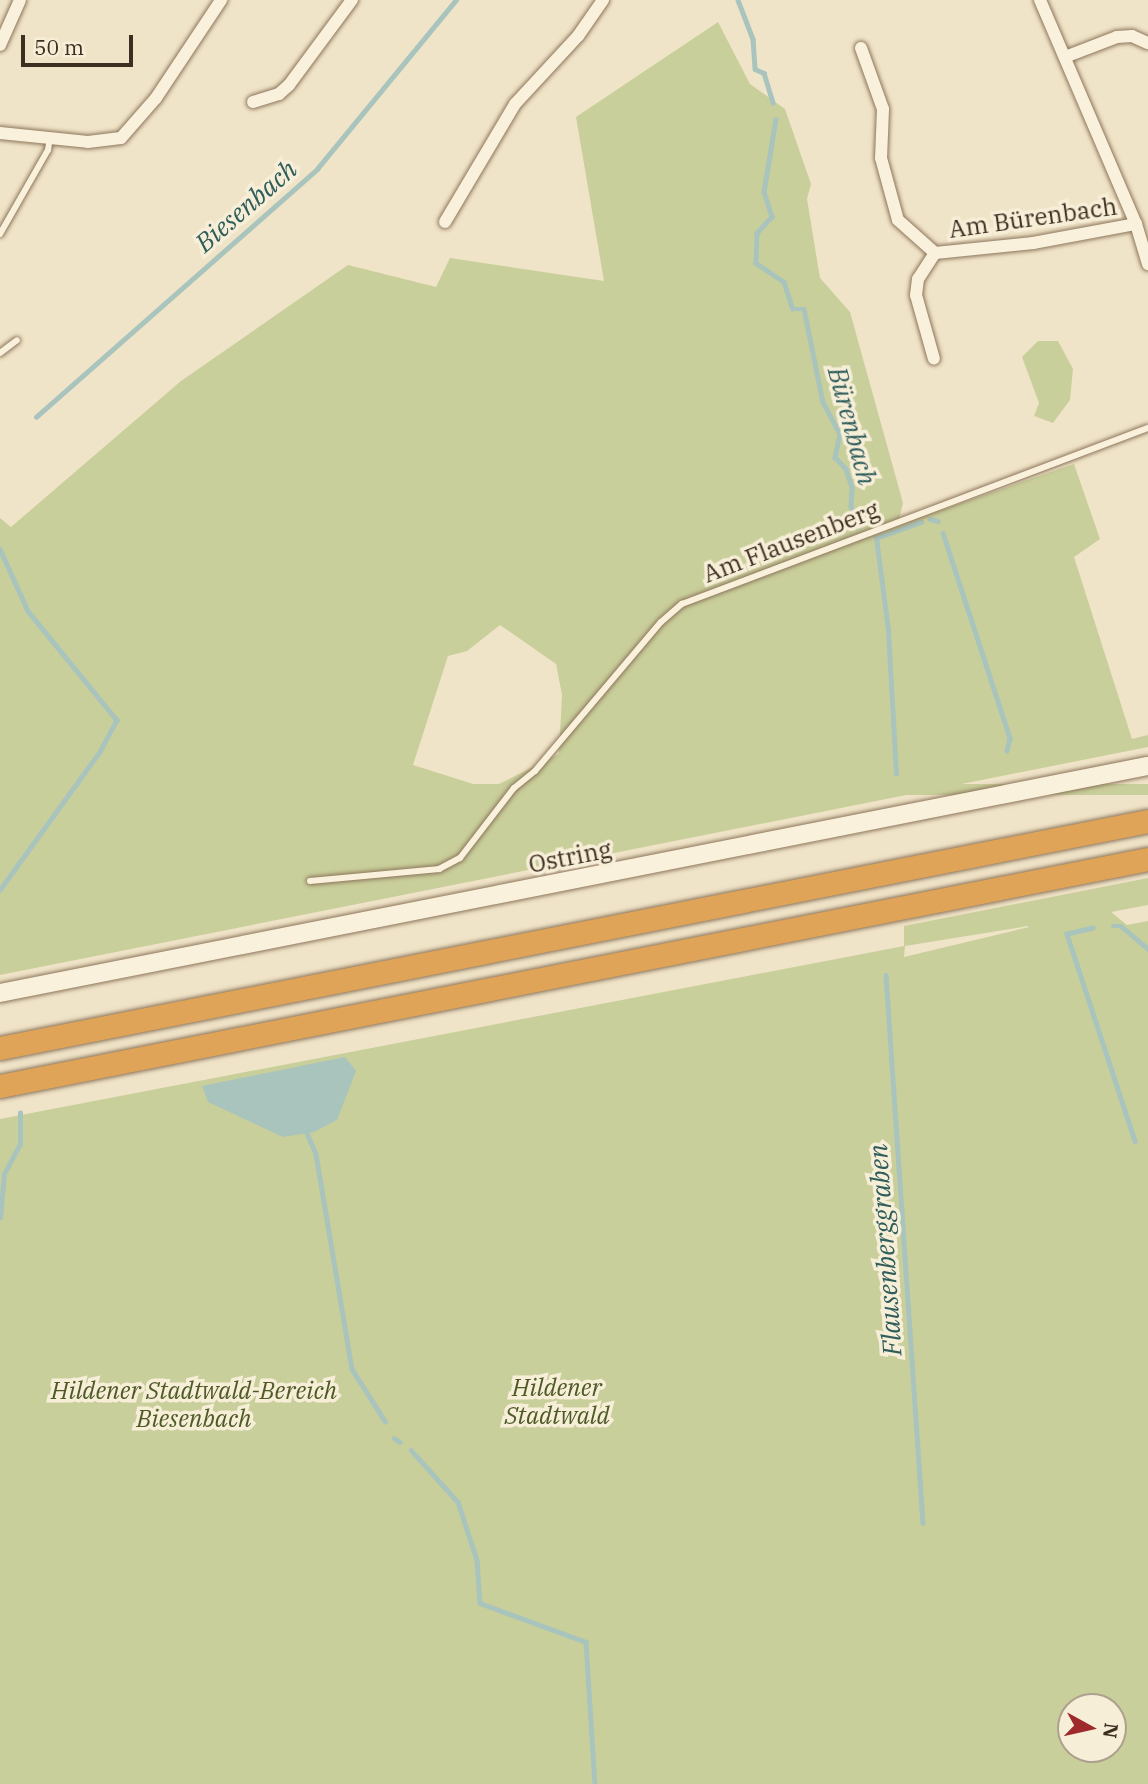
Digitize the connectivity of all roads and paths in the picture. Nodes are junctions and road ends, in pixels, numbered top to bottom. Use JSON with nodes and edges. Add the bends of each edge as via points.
{"nodes":[{"id":1,"x":20,"y":0,"type":"edge"},
{"id":2,"x":221,"y":0,"type":"edge"},
{"id":3,"x":352,"y":0,"type":"edge"},
{"id":4,"x":603,"y":0,"type":"edge"},
{"id":5,"x":1040,"y":0,"type":"edge"},
{"id":6,"x":1148,"y":43,"type":"edge"},
{"id":7,"x":0,"y":45,"type":"edge"},
{"id":8,"x":861,"y":48,"type":"dead end"},
{"id":9,"x":1065,"y":57,"type":"junction"},
{"id":10,"x":253,"y":102,"type":"dead end"},
{"id":11,"x":0,"y":132,"type":"edge"},
{"id":12,"x":50,"y":138,"type":"junction"},
{"id":13,"x":445,"y":222,"type":"dead end"},
{"id":14,"x":1136,"y":224,"type":"junction"},
{"id":15,"x":0,"y":234,"type":"edge"},
{"id":16,"x":935,"y":253,"type":"junction"},
{"id":17,"x":1148,"y":264,"type":"edge"},
{"id":18,"x":17,"y":340,"type":"dead end"},
{"id":19,"x":0,"y":353,"type":"edge"},
{"id":20,"x":934,"y":359,"type":"dead end"},
{"id":21,"x":1148,"y":428,"type":"edge"},
{"id":22,"x":1148,"y":766,"type":"edge"},
{"id":23,"x":1148,"y":821,"type":"edge"},
{"id":24,"x":1148,"y":859,"type":"edge"},
{"id":25,"x":310,"y":881,"type":"dead end"},
{"id":26,"x":0,"y":993,"type":"edge"},
{"id":27,"x":0,"y":1048,"type":"edge"},
{"id":28,"x":0,"y":1086,"type":"edge"}],
"edges":[{"from":1,"to":7,"type":"street"},
{"from":2,"to":12,"type":"street","via":[[156,98],[121,138],[88,142]]},
{"from":3,"to":10,"type":"street","via":[[289,85],[279,94]]},
{"from":4,"to":13,"type":"street","via":[[578,36],[515,104]]},
{"from":5,"to":9,"type":"street"},
{"from":6,"to":9,"type":"street","via":[[1132,36],[1117,37]]},
{"from":8,"to":16,"type":"street","name":"Am Bürenbach","via":[[883,108],[881,158],[898,220]]},
{"from":9,"to":14,"type":"street"},
{"from":11,"to":12,"type":"street"},
{"from":12,"to":15,"type":"lane","via":[[48,150]]},
{"from":14,"to":16,"type":"street","name":"Am Bürenbach","via":[[1033,243]]},
{"from":14,"to":17,"type":"street"},
{"from":16,"to":20,"type":"street","name":"Am Bürenbach","via":[[918,279],[916,295]]},
{"from":18,"to":19,"type":"lane"},
{"from":21,"to":25,"type":"lane","name":"Am Flausenberg","via":[[682,604],[661,622],[535,771],[514,788],[460,858],[439,869]]},
{"from":22,"to":26,"type":"main road","name":"Ostring"},
{"from":23,"to":27,"type":"highway"},
{"from":24,"to":28,"type":"highway"}]}
